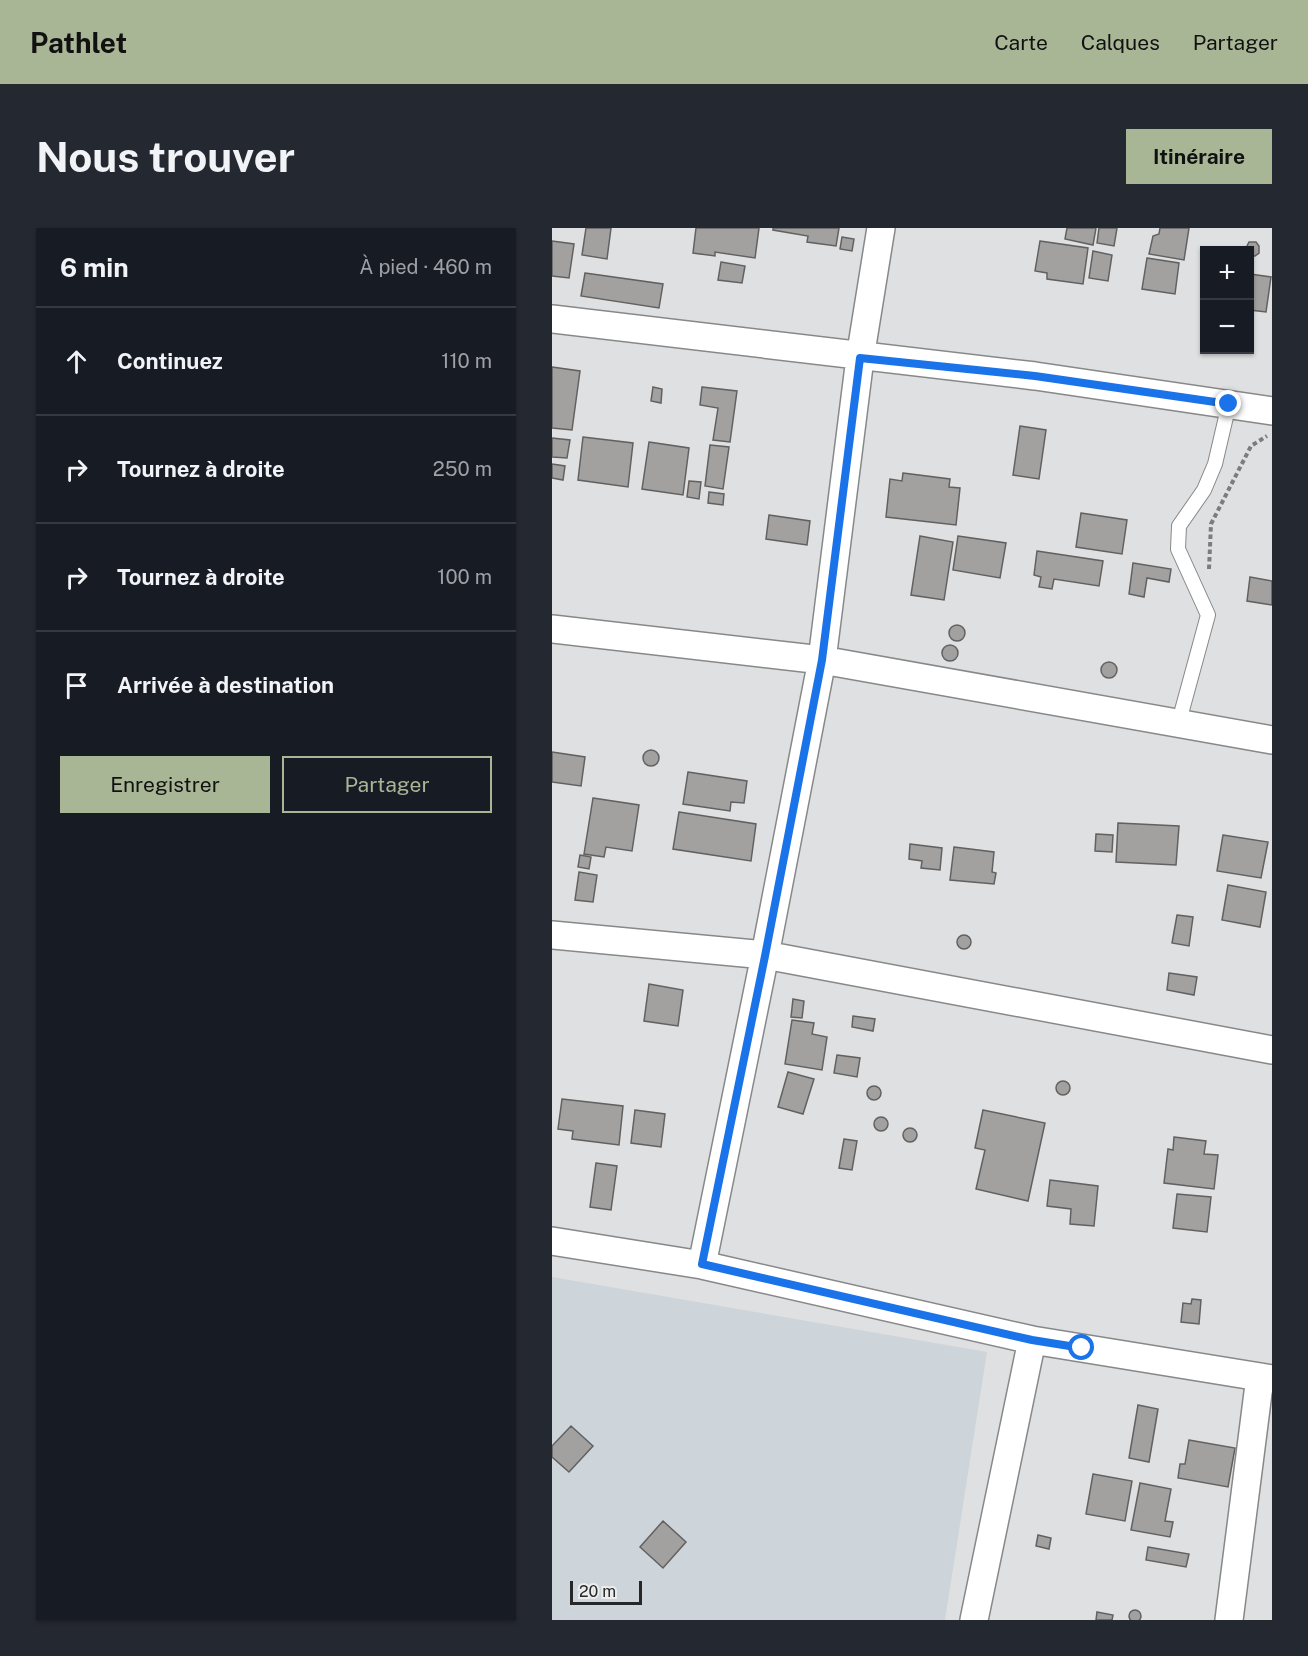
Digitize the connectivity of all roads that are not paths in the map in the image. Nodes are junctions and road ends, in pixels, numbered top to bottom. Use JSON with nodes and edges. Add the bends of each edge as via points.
{"nodes":[{"id":1,"x":881,"y":228,"type":"edge"},
{"id":2,"x":552,"y":319,"type":"edge"},
{"id":3,"x":860,"y":358,"type":"junction"},
{"id":4,"x":1229,"y":404,"type":"junction"},
{"id":5,"x":1272,"y":411,"type":"edge"},
{"id":6,"x":552,"y":629,"type":"edge"},
{"id":7,"x":822,"y":660,"type":"junction"},
{"id":8,"x":1178,"y":725,"type":"junction"},
{"id":9,"x":1272,"y":740,"type":"edge"},
{"id":10,"x":552,"y":935,"type":"edge"},
{"id":11,"x":765,"y":956,"type":"junction"},
{"id":12,"x":1272,"y":1050,"type":"edge"},
{"id":13,"x":552,"y":1241,"type":"edge"},
{"id":14,"x":702,"y":1264,"type":"junction"},
{"id":15,"x":1032,"y":1340,"type":"junction"},
{"id":16,"x":1266,"y":1378,"type":"edge"},
{"id":17,"x":974,"y":1620,"type":"edge"},
{"id":18,"x":1229,"y":1620,"type":"edge"}],
"edges":[{"from":1,"to":3,"type":"street"},
{"from":2,"to":3,"type":"street"},
{"from":3,"to":4,"type":"street","via":[[1035,376]]},
{"from":3,"to":7,"type":"street"},
{"from":4,"to":5,"type":"street"},
{"from":4,"to":8,"type":"lane","via":[[1211,473],[1179,526],[1178,549],[1208,615]]},
{"from":6,"to":7,"type":"street"},
{"from":7,"to":8,"type":"street"},
{"from":7,"to":11,"type":"street"},
{"from":8,"to":9,"type":"street"},
{"from":10,"to":11,"type":"street"},
{"from":11,"to":12,"type":"street"},
{"from":11,"to":14,"type":"street"},
{"from":13,"to":14,"type":"street"},
{"from":14,"to":15,"type":"street"},
{"from":15,"to":16,"type":"street"},
{"from":15,"to":17,"type":"street"},
{"from":16,"to":18,"type":"street"}]}
